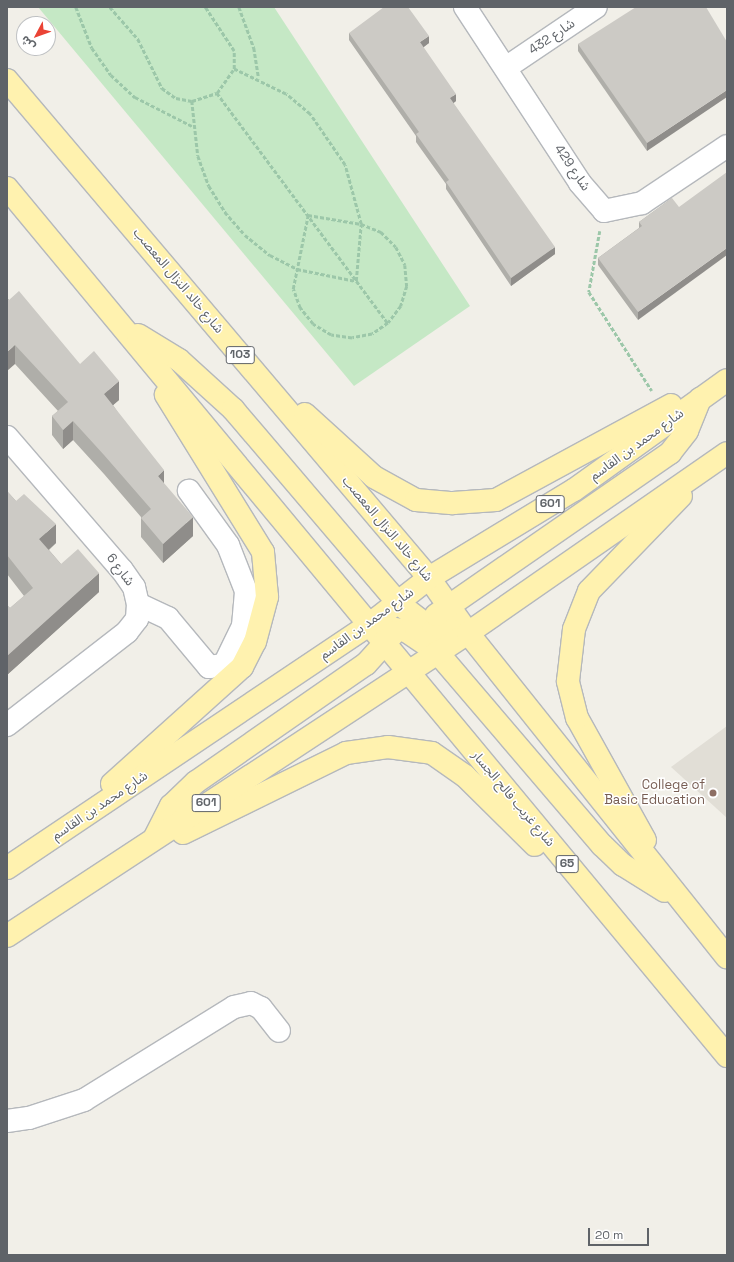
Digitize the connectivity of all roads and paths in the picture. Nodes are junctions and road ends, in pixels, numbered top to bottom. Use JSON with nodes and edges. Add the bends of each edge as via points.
{"nodes":[{"id":1,"x":76,"y":7,"type":"edge"},
{"id":2,"x":110,"y":7,"type":"edge"},
{"id":3,"x":205,"y":7,"type":"edge"},
{"id":4,"x":239,"y":7,"type":"edge"},
{"id":5,"x":465,"y":7,"type":"edge"},
{"id":6,"x":596,"y":7,"type":"edge"},
{"id":7,"x":507,"y":67,"type":"junction"},
{"id":8,"x":234,"y":69,"type":"junction"},
{"id":9,"x":259,"y":78,"type":"junction"},
{"id":10,"x":7,"y":80,"type":"edge"},
{"id":11,"x":218,"y":93,"type":"junction"},
{"id":12,"x":192,"y":102,"type":"junction"},
{"id":13,"x":192,"y":126,"type":"junction"},
{"id":14,"x":727,"y":146,"type":"edge"},
{"id":15,"x":7,"y":188,"type":"edge"},
{"id":16,"x":604,"y":211,"type":"junction"},
{"id":17,"x":308,"y":215,"type":"junction"},
{"id":18,"x":361,"y":224,"type":"junction"},
{"id":19,"x":297,"y":269,"type":"junction"},
{"id":20,"x":356,"y":281,"type":"junction"},
{"id":21,"x":388,"y":323,"type":"junction"},
{"id":22,"x":125,"y":328,"type":"junction"},
{"id":23,"x":238,"y":352,"type":"junction"},
{"id":24,"x":727,"y":376,"type":"edge"},
{"id":25,"x":727,"y":380,"type":"edge"},
{"id":26,"x":700,"y":399,"type":"junction"},
{"id":27,"x":664,"y":409,"type":"junction"},
{"id":28,"x":7,"y":437,"type":"edge"},
{"id":29,"x":723,"y":456,"type":"edge"},
{"id":30,"x":189,"y":491,"type":"dead end"},
{"id":31,"x":429,"y":578,"type":"junction"},
{"id":32,"x":138,"y":604,"type":"junction"},
{"id":33,"x":448,"y":607,"type":"junction"},
{"id":34,"x":397,"y":621,"type":"junction"},
{"id":35,"x":370,"y":624,"type":"junction"},
{"id":36,"x":422,"y":631,"type":"junction"},
{"id":37,"x":468,"y":633,"type":"junction"},
{"id":38,"x":437,"y":652,"type":"junction"},
{"id":39,"x":407,"y":671,"type":"junction"},
{"id":40,"x":7,"y":725,"type":"edge"},
{"id":41,"x":155,"y":838,"type":"junction"},
{"id":42,"x":46,"y":843,"type":"junction"},
{"id":43,"x":7,"y":868,"type":"edge"},
{"id":44,"x":102,"y":872,"type":"junction"},
{"id":45,"x":679,"y":900,"type":"junction"},
{"id":46,"x":625,"y":933,"type":"junction"},
{"id":47,"x":7,"y":936,"type":"edge"},
{"id":48,"x":727,"y":957,"type":"edge"},
{"id":49,"x":279,"y":1031,"type":"dead end"},
{"id":50,"x":727,"y":1056,"type":"edge"},
{"id":51,"x":7,"y":1121,"type":"edge"}],
"edges":[{"from":1,"to":13,"type":"path","via":[[92,48],[111,75],[135,97]]},
{"from":2,"to":12,"type":"path","via":[[138,39],[162,88],[176,98]]},
{"from":3,"to":8,"type":"path","via":[[234,51]]},
{"from":4,"to":9,"type":"path","via":[[254,48]]},
{"from":5,"to":7,"type":"street","name":"شارع 429"},
{"from":6,"to":7,"type":"street","name":"شارع 432"},
{"from":7,"to":16,"type":"street","name":"شارع 429","via":[[580,183]]},
{"from":8,"to":9,"type":"path"},
{"from":8,"to":11,"type":"path"},
{"from":9,"to":18,"type":"path","via":[[310,114],[330,138],[345,165]]},
{"from":10,"to":23,"type":"main road","name":"شارع خالد النزال المعصب","number":"103"},
{"from":11,"to":12,"type":"path"},
{"from":11,"to":17,"type":"path"},
{"from":12,"to":13,"type":"path"},
{"from":13,"to":19,"type":"path","via":[[208,186],[225,212],[264,250]]},
{"from":14,"to":16,"type":"street","via":[[642,203]]},
{"from":15,"to":22,"type":"main road"},
{"from":16,"to":27,"type":"path","via":[[589,292]]},
{"from":17,"to":18,"type":"path"},
{"from":17,"to":19,"type":"path"},
{"from":17,"to":20,"type":"path"},
{"from":18,"to":20,"type":"path"},
{"from":18,"to":21,"type":"path","via":[[381,232],[396,247],[405,265],[407,286],[401,306]]},
{"from":19,"to":20,"type":"path"},
{"from":19,"to":21,"type":"path","via":[[293,289],[300,308],[313,324],[331,335],[352,338],[372,334]]},
{"from":20,"to":21,"type":"path"},
{"from":22,"to":34,"type":"main road","via":[[179,360],[233,409]]},
{"from":22,"to":35,"type":"main road"},
{"from":22,"to":42,"type":"main road","via":[[263,552],[267,597],[255,642],[242,667]]},
{"from":23,"to":27,"type":"main road","via":[[374,477],[416,500],[453,504],[496,500]]},
{"from":23,"to":31,"type":"main road","name":"شارع خالد النزال المعصب","number":"103"},
{"from":24,"to":27,"type":"main road"},
{"from":25,"to":26,"type":"main road","name":"شارع محمد بن القاسم","number":"601"},
{"from":26,"to":31,"type":"main road","name":"شارع محمد بن القاسم","number":"601","via":[[574,490]]},
{"from":26,"to":33,"type":"main road","via":[[687,432],[670,453]]},
{"from":28,"to":32,"type":"street","name":"شارع 6","via":[[122,570],[134,587]]},
{"from":29,"to":37,"type":"main road","number":"601"},
{"from":29,"to":45,"type":"main road","via":[[589,590],[574,629],[568,681],[577,718]]},
{"from":30,"to":32,"type":"street","via":[[228,545],[246,591],[243,626],[224,665],[209,666],[168,618],[157,610]]},
{"from":31,"to":33,"type":"main road","name":"شارع خالد النزال المعصب","number":"103"},
{"from":31,"to":34,"type":"main road","name":"شارع محمد بن القاسم","number":"601"},
{"from":32,"to":40,"type":"street","name":"شارع 6","via":[[137,619],[127,632]]},
{"from":33,"to":36,"type":"main road"},
{"from":33,"to":37,"type":"main road","name":"شارع خالد النزال المعصب","number":"103"},
{"from":34,"to":35,"type":"main road","name":"شارع محمد بن القاسم","number":"601"},
{"from":34,"to":35,"type":"main road"},
{"from":34,"to":36,"type":"main road"},
{"from":34,"to":39,"type":"main road"},
{"from":34,"to":41,"type":"main road","via":[[366,664],[196,782],[171,806]]},
{"from":35,"to":42,"type":"main road","name":"شارع محمد بن القاسم","number":"601"},
{"from":36,"to":37,"type":"main road"},
{"from":36,"to":38,"type":"main road"},
{"from":36,"to":39,"type":"main road"},
{"from":37,"to":38,"type":"main road","number":"601"},
{"from":37,"to":45,"type":"main road"},
{"from":38,"to":39,"type":"main road","number":"601"},
{"from":38,"to":45,"type":"main road","via":[[602,845],[624,865]]},
{"from":39,"to":41,"type":"main road","number":"601"},
{"from":39,"to":46,"type":"main road","name":"شارع غريب فالح الجسار","number":"65"},
{"from":41,"to":44,"type":"main road","number":"601"},
{"from":42,"to":43,"type":"main road","name":"شارع محمد بن القاسم","number":"601"},
{"from":44,"to":46,"type":"main road","via":[[346,753],[388,747],[432,754],[465,776]]},
{"from":44,"to":47,"type":"main road","number":"601"},
{"from":45,"to":48,"type":"main road"},
{"from":46,"to":50,"type":"main road","name":"شارع غريب فالح الجسار","number":"65"},
{"from":49,"to":51,"type":"street","via":[[261,1008],[251,1003],[234,1006],[84,1100],[30,1118]]}]}
